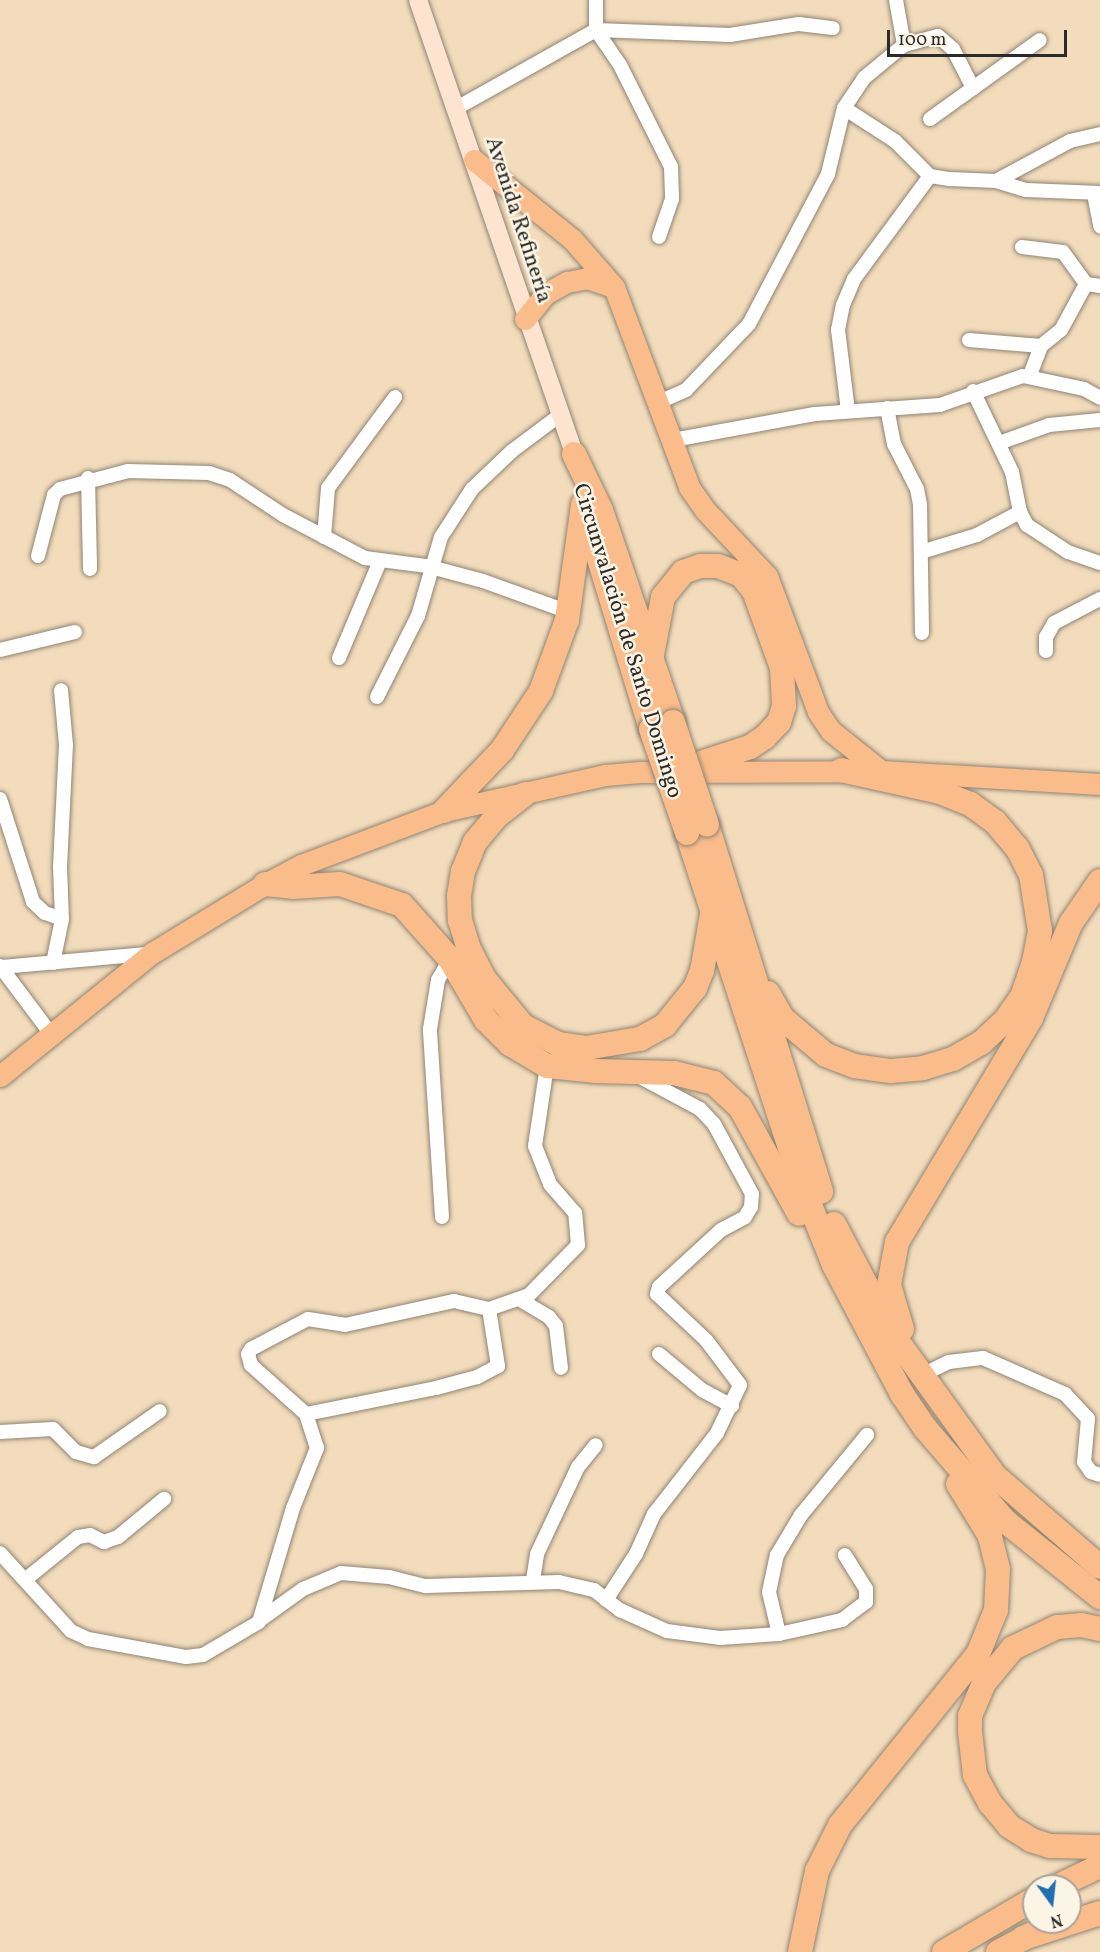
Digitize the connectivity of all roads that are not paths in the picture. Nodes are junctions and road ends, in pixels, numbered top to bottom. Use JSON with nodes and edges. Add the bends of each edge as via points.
{"nodes":[{"id":1,"x":418,"y":0,"type":"edge"},
{"id":2,"x":596,"y":0,"type":"edge"},
{"id":3,"x":896,"y":0,"type":"edge"},
{"id":4,"x":833,"y":28,"type":"dead end"},
{"id":5,"x":596,"y":30,"type":"junction"},
{"id":6,"x":1040,"y":40,"type":"dead end"},
{"id":7,"x":904,"y":45,"type":"junction"},
{"id":8,"x":973,"y":88,"type":"junction"},
{"id":9,"x":844,"y":108,"type":"junction"},
{"id":10,"x":455,"y":109,"type":"junction"},
{"id":11,"x":930,"y":119,"type":"dead end"},
{"id":12,"x":1100,"y":134,"type":"edge"},
{"id":13,"x":474,"y":160,"type":"junction"},
{"id":14,"x":930,"y":176,"type":"junction"},
{"id":15,"x":996,"y":181,"type":"junction"},
{"id":16,"x":1097,"y":194,"type":"edge"},
{"id":17,"x":1100,"y":226,"type":"edge"},
{"id":18,"x":659,"y":237,"type":"dead end"},
{"id":19,"x":1022,"y":247,"type":"dead end"},
{"id":20,"x":1093,"y":285,"type":"edge"},
{"id":21,"x":614,"y":287,"type":"junction"},
{"id":22,"x":525,"y":319,"type":"junction"},
{"id":23,"x":969,"y":340,"type":"dead end"},
{"id":24,"x":1041,"y":346,"type":"junction"},
{"id":25,"x":1030,"y":375,"type":"junction"},
{"id":26,"x":973,"y":391,"type":"junction"},
{"id":27,"x":395,"y":397,"type":"dead end"},
{"id":28,"x":1100,"y":398,"type":"edge"},
{"id":29,"x":659,"y":402,"type":"junction"},
{"id":30,"x":887,"y":408,"type":"junction"},
{"id":31,"x":848,"y":411,"type":"junction"},
{"id":32,"x":560,"y":416,"type":"junction"},
{"id":33,"x":1100,"y":420,"type":"edge"},
{"id":34,"x":673,"y":440,"type":"junction"},
{"id":35,"x":999,"y":443,"type":"junction"},
{"id":36,"x":574,"y":453,"type":"junction"},
{"id":37,"x":88,"y":478,"type":"junction"},
{"id":38,"x":583,"y":504,"type":"junction"},
{"id":39,"x":1020,"y":512,"type":"junction"},
{"id":40,"x":324,"y":537,"type":"junction"},
{"id":41,"x":921,"y":552,"type":"junction"},
{"id":42,"x":38,"y":556,"type":"dead end"},
{"id":43,"x":380,"y":561,"type":"junction"},
{"id":44,"x":1100,"y":563,"type":"edge"},
{"id":45,"x":433,"y":568,"type":"junction"},
{"id":46,"x":90,"y":569,"type":"dead end"},
{"id":47,"x":1100,"y":599,"type":"edge"},
{"id":48,"x":568,"y":612,"type":"junction"},
{"id":49,"x":75,"y":632,"type":"dead end"},
{"id":50,"x":922,"y":633,"type":"dead end"},
{"id":51,"x":0,"y":650,"type":"edge"},
{"id":52,"x":1046,"y":651,"type":"dead end"},
{"id":53,"x":339,"y":658,"type":"dead end"},
{"id":54,"x":651,"y":660,"type":"junction"},
{"id":55,"x":61,"y":690,"type":"dead end"},
{"id":56,"x":376,"y":697,"type":"dead end"},
{"id":57,"x":662,"y":725,"type":"junction"},
{"id":58,"x":676,"y":771,"type":"junction"},
{"id":59,"x":842,"y":771,"type":"junction"},
{"id":60,"x":881,"y":771,"type":"junction"},
{"id":61,"x":1100,"y":784,"type":"edge"},
{"id":62,"x":525,"y":794,"type":"junction"},
{"id":63,"x":0,"y":799,"type":"edge"},
{"id":64,"x":444,"y":811,"type":"junction"},
{"id":65,"x":697,"y":829,"type":"junction"},
{"id":66,"x":1100,"y":881,"type":"edge"},
{"id":67,"x":265,"y":884,"type":"junction"},
{"id":68,"x":712,"y":909,"type":"junction"},
{"id":69,"x":62,"y":919,"type":"junction"},
{"id":70,"x":737,"y":925,"type":"junction"},
{"id":71,"x":152,"y":953,"type":"junction"},
{"id":72,"x":450,"y":959,"type":"junction"},
{"id":73,"x":53,"y":963,"type":"junction"},
{"id":74,"x":1,"y":967,"type":"edge"},
{"id":75,"x":51,"y":1034,"type":"junction"},
{"id":76,"x":547,"y":1065,"type":"junction"},
{"id":77,"x":623,"y":1070,"type":"junction"},
{"id":78,"x":0,"y":1076,"type":"edge"},
{"id":79,"x":442,"y":1217,"type":"dead end"},
{"id":80,"x":834,"y":1265,"type":"junction"},
{"id":81,"x":519,"y":1299,"type":"junction"},
{"id":82,"x":489,"y":1309,"type":"junction"},
{"id":83,"x":659,"y":1354,"type":"dead end"},
{"id":84,"x":561,"y":1368,"type":"dead end"},
{"id":85,"x":922,"y":1375,"type":"junction"},
{"id":86,"x":732,"y":1406,"type":"junction"},
{"id":87,"x":160,"y":1411,"type":"dead end"},
{"id":88,"x":306,"y":1414,"type":"junction"},
{"id":89,"x":925,"y":1428,"type":"junction"},
{"id":90,"x":0,"y":1432,"type":"edge"},
{"id":91,"x":867,"y":1435,"type":"dead end"},
{"id":92,"x":596,"y":1445,"type":"dead end"},
{"id":93,"x":1100,"y":1475,"type":"edge"},
{"id":94,"x":164,"y":1499,"type":"dead end"},
{"id":95,"x":0,"y":1553,"type":"edge"},
{"id":96,"x":845,"y":1555,"type":"dead end"},
{"id":97,"x":1100,"y":1567,"type":"edge"},
{"id":98,"x":26,"y":1579,"type":"junction"},
{"id":99,"x":533,"y":1580,"type":"junction"},
{"id":100,"x":1100,"y":1597,"type":"edge"},
{"id":101,"x":606,"y":1600,"type":"junction"},
{"id":102,"x":259,"y":1622,"type":"junction"},
{"id":103,"x":1100,"y":1629,"type":"edge"},
{"id":104,"x":779,"y":1634,"type":"junction"},
{"id":105,"x":1100,"y":1847,"type":"edge"},
{"id":106,"x":1100,"y":1866,"type":"edge"},
{"id":107,"x":1082,"y":1875,"type":"edge"},
{"id":108,"x":1100,"y":1901,"type":"edge"},
{"id":109,"x":1022,"y":1906,"type":"edge"},
{"id":110,"x":1082,"y":1909,"type":"edge"},
{"id":111,"x":1100,"y":1914,"type":"edge"},
{"id":112,"x":1031,"y":1934,"type":"edge"},
{"id":113,"x":1023,"y":1938,"type":"junction"},
{"id":114,"x":800,"y":1952,"type":"edge"},
{"id":115,"x":944,"y":1952,"type":"edge"},
{"id":116,"x":998,"y":1952,"type":"edge"}],
"edges":[{"from":1,"to":10,"type":"main road","name":"Avenida Refinería"},
{"from":2,"to":5,"type":"street"},
{"from":3,"to":7,"type":"street"},
{"from":4,"to":5,"type":"street","via":[[799,24],[730,35]]},
{"from":5,"to":10,"type":"street"},
{"from":5,"to":18,"type":"street","via":[[620,65],[671,167],[672,199]]},
{"from":6,"to":8,"type":"street"},
{"from":7,"to":8,"type":"street","via":[[928,35],[945,39]]},
{"from":7,"to":9,"type":"street","via":[[855,87]]},
{"from":8,"to":11,"type":"street"},
{"from":9,"to":14,"type":"street","via":[[895,141]]},
{"from":9,"to":29,"type":"street","via":[[828,174],[749,324],[686,390]]},
{"from":10,"to":13,"type":"main road","name":"Avenida Refinería"},
{"from":12,"to":15,"type":"street","via":[[1070,141]]},
{"from":13,"to":21,"type":"main road","via":[[572,239]]},
{"from":13,"to":22,"type":"main road","name":"Avenida Refinería"},
{"from":14,"to":15,"type":"street"},
{"from":14,"to":31,"type":"street","via":[[854,279],[843,305],[838,330]]},
{"from":15,"to":16,"type":"street","via":[[1026,190]]},
{"from":16,"to":17,"type":"street"},
{"from":19,"to":20,"type":"street","via":[[1064,252]]},
{"from":20,"to":24,"type":"street","via":[[1061,330]]},
{"from":21,"to":22,"type":"main road","via":[[587,278],[567,282],[545,294]]},
{"from":21,"to":29,"type":"main road"},
{"from":22,"to":32,"type":"main road","name":"Avenida Refinería"},
{"from":23,"to":24,"type":"street"},
{"from":24,"to":25,"type":"street"},
{"from":25,"to":26,"type":"street"},
{"from":25,"to":28,"type":"street","via":[[1084,389]]},
{"from":26,"to":30,"type":"street","via":[[940,405]]},
{"from":26,"to":35,"type":"street"},
{"from":27,"to":40,"type":"street","via":[[328,488]]},
{"from":29,"to":34,"type":"main road"},
{"from":30,"to":31,"type":"street"},
{"from":30,"to":41,"type":"street","via":[[894,444],[917,489]]},
{"from":31,"to":34,"type":"street"},
{"from":32,"to":36,"type":"main road","name":"Avenida Refinería"},
{"from":32,"to":45,"type":"street","via":[[512,451],[472,489],[441,537]]},
{"from":33,"to":35,"type":"street","via":[[1049,425]]},
{"from":34,"to":60,"type":"main road","via":[[689,487],[705,510],[767,576],[818,712],[844,744]]},
{"from":35,"to":39,"type":"street","via":[[1012,472]]},
{"from":36,"to":38,"type":"highway","name":"Circunvalación de Santo Domingo","via":[[576,482]]},
{"from":36,"to":54,"type":"highway","name":"Circunvalación de Santo Domingo","via":[[601,510]]},
{"from":37,"to":40,"type":"street","via":[[139,471],[209,473],[230,480]]},
{"from":37,"to":42,"type":"street","via":[[54,495]]},
{"from":37,"to":46,"type":"street"},
{"from":38,"to":48,"type":"highway"},
{"from":38,"to":57,"type":"highway","name":"Circunvalación de Santo Domingo"},
{"from":39,"to":41,"type":"street","via":[[977,535]]},
{"from":39,"to":44,"type":"street","via":[[1027,525],[1045,539],[1082,559]]},
{"from":40,"to":43,"type":"street","via":[[365,558]]},
{"from":41,"to":50,"type":"street"},
{"from":43,"to":45,"type":"street"},
{"from":43,"to":53,"type":"street"},
{"from":45,"to":48,"type":"street","via":[[483,581]]},
{"from":45,"to":56,"type":"street","via":[[418,616]]},
{"from":47,"to":52,"type":"street","via":[[1054,623],[1046,637]]},
{"from":48,"to":64,"type":"highway","via":[[558,653],[522,723],[480,776]]},
{"from":49,"to":51,"type":"street"},
{"from":54,"to":57,"type":"highway","name":"Circunvalación de Santo Domingo"},
{"from":54,"to":58,"type":"highway","via":[[663,597],[682,572],[718,566],[741,575],[754,591],[782,668],[784,706],[779,722],[765,737],[750,747]]},
{"from":55,"to":69,"type":"street","via":[[66,745],[60,867]]},
{"from":57,"to":65,"type":"highway","name":"Circunvalación de Santo Domingo","bridge":true},
{"from":58,"to":59,"type":"main road"},
{"from":58,"to":62,"type":"main road","via":[[605,775]]},
{"from":59,"to":60,"type":"main road"},
{"from":59,"to":70,"type":"highway","via":[[911,784],[970,804],[995,822],[1017,848],[1031,875],[1040,931],[1034,962],[1016,1005],[981,1043],[953,1059],[923,1068],[891,1071],[854,1066],[826,1055],[783,1019]]},
{"from":60,"to":61,"type":"main road"},
{"from":62,"to":64,"type":"main road"},
{"from":62,"to":68,"type":"highway","via":[[496,817],[475,842],[463,871],[459,896],[460,920],[468,947],[485,980],[523,1026],[558,1044],[586,1048],[640,1039],[665,1025],[686,1004],[702,971]]},
{"from":63,"to":69,"type":"street","via":[[33,902],[45,913]]},
{"from":64,"to":67,"type":"main road","via":[[301,865]]},
{"from":65,"to":68,"type":"highway","name":"Circunvalación de Santo Domingo"},
{"from":65,"to":70,"type":"highway","name":"Circunvalación de Santo Domingo"},
{"from":66,"to":85,"type":"highway","via":[[1071,924],[1031,1018],[897,1242],[890,1285],[892,1306]]},
{"from":67,"to":71,"type":"main road"},
{"from":67,"to":72,"type":"highway","via":[[340,884],[381,896],[412,913]]},
{"from":68,"to":80,"type":"highway","name":"Circunvalación de Santo Domingo","via":[[781,1129]]},
{"from":69,"to":73,"type":"street"},
{"from":70,"to":85,"type":"highway","name":"Circunvalación de Santo Domingo","via":[[826,1208],[891,1332]]},
{"from":71,"to":73,"type":"street"},
{"from":71,"to":75,"type":"main road"},
{"from":72,"to":76,"type":"highway","via":[[486,1020],[510,1044]]},
{"from":72,"to":79,"type":"street","via":[[438,980],[430,1029]]},
{"from":73,"to":74,"type":"street"},
{"from":74,"to":75,"type":"street"},
{"from":75,"to":78,"type":"main road"},
{"from":76,"to":77,"type":"highway"},
{"from":76,"to":81,"type":"street","via":[[535,1146],[550,1184],[575,1213],[578,1245],[529,1295]]},
{"from":77,"to":80,"type":"highway","via":[[693,1076],[726,1092],[740,1107],[816,1248]]},
{"from":77,"to":86,"type":"street","via":[[700,1109],[714,1124],[752,1194],[745,1217],[721,1230],[658,1287],[657,1294],[706,1340],[734,1376],[740,1385]]},
{"from":80,"to":89,"type":"highway","name":"Circunvalación de Santo Domingo"},
{"from":81,"to":82,"type":"street"},
{"from":81,"to":84,"type":"street","via":[[549,1317],[556,1326]]},
{"from":82,"to":88,"type":"street","via":[[498,1366],[477,1377],[436,1388]]},
{"from":82,"to":88,"type":"street","via":[[454,1301],[345,1325],[308,1319],[251,1349],[251,1365]]},
{"from":83,"to":86,"type":"street","via":[[702,1390]]},
{"from":85,"to":93,"type":"street","via":[[949,1362],[983,1358],[1065,1394],[1088,1419],[1084,1462],[1091,1472]]},
{"from":85,"to":97,"type":"highway","name":"Circunvalación de Santo Domingo","via":[[995,1476]]},
{"from":86,"to":101,"type":"street","via":[[717,1433],[654,1514],[636,1554]]},
{"from":87,"to":90,"type":"street","via":[[94,1457],[76,1452],[53,1429]]},
{"from":88,"to":102,"type":"street","via":[[316,1448]]},
{"from":89,"to":100,"type":"highway","name":"Circunvalación de Santo Domingo","via":[[1005,1521]]},
{"from":89,"to":114,"type":"highway","via":[[990,1536],[998,1569],[996,1610],[978,1654],[840,1824],[817,1871]]},
{"from":91,"to":104,"type":"street","via":[[801,1515],[777,1556],[769,1592]]},
{"from":92,"to":99,"type":"street","via":[[578,1467],[537,1554]]},
{"from":94,"to":98,"type":"street","via":[[118,1537],[104,1542],[90,1535],[78,1537]]},
{"from":95,"to":98,"type":"street"},
{"from":96,"to":104,"type":"street","via":[[866,1589],[866,1602],[842,1620]]},
{"from":98,"to":102,"type":"street","via":[[71,1631],[88,1639],[186,1657],[202,1655]]},
{"from":99,"to":101,"type":"street","via":[[594,1590]]},
{"from":99,"to":102,"type":"street","via":[[426,1586],[389,1577],[341,1573],[303,1589]]},
{"from":101,"to":104,"type":"street","via":[[667,1631],[720,1638]]},
{"from":103,"to":105,"type":"highway","via":[[1082,1625],[1057,1627],[1013,1648],[996,1665],[977,1699],[970,1716],[970,1752],[975,1775],[990,1803],[1009,1826],[1030,1840],[1050,1846]]},
{"from":106,"to":107,"type":"highway"},
{"from":108,"to":110,"type":"highway"},
{"from":109,"to":115,"type":"highway"},
{"from":111,"to":113,"type":"highway"},
{"from":112,"to":113,"type":"highway"},
{"from":113,"to":116,"type":"highway"}]}
